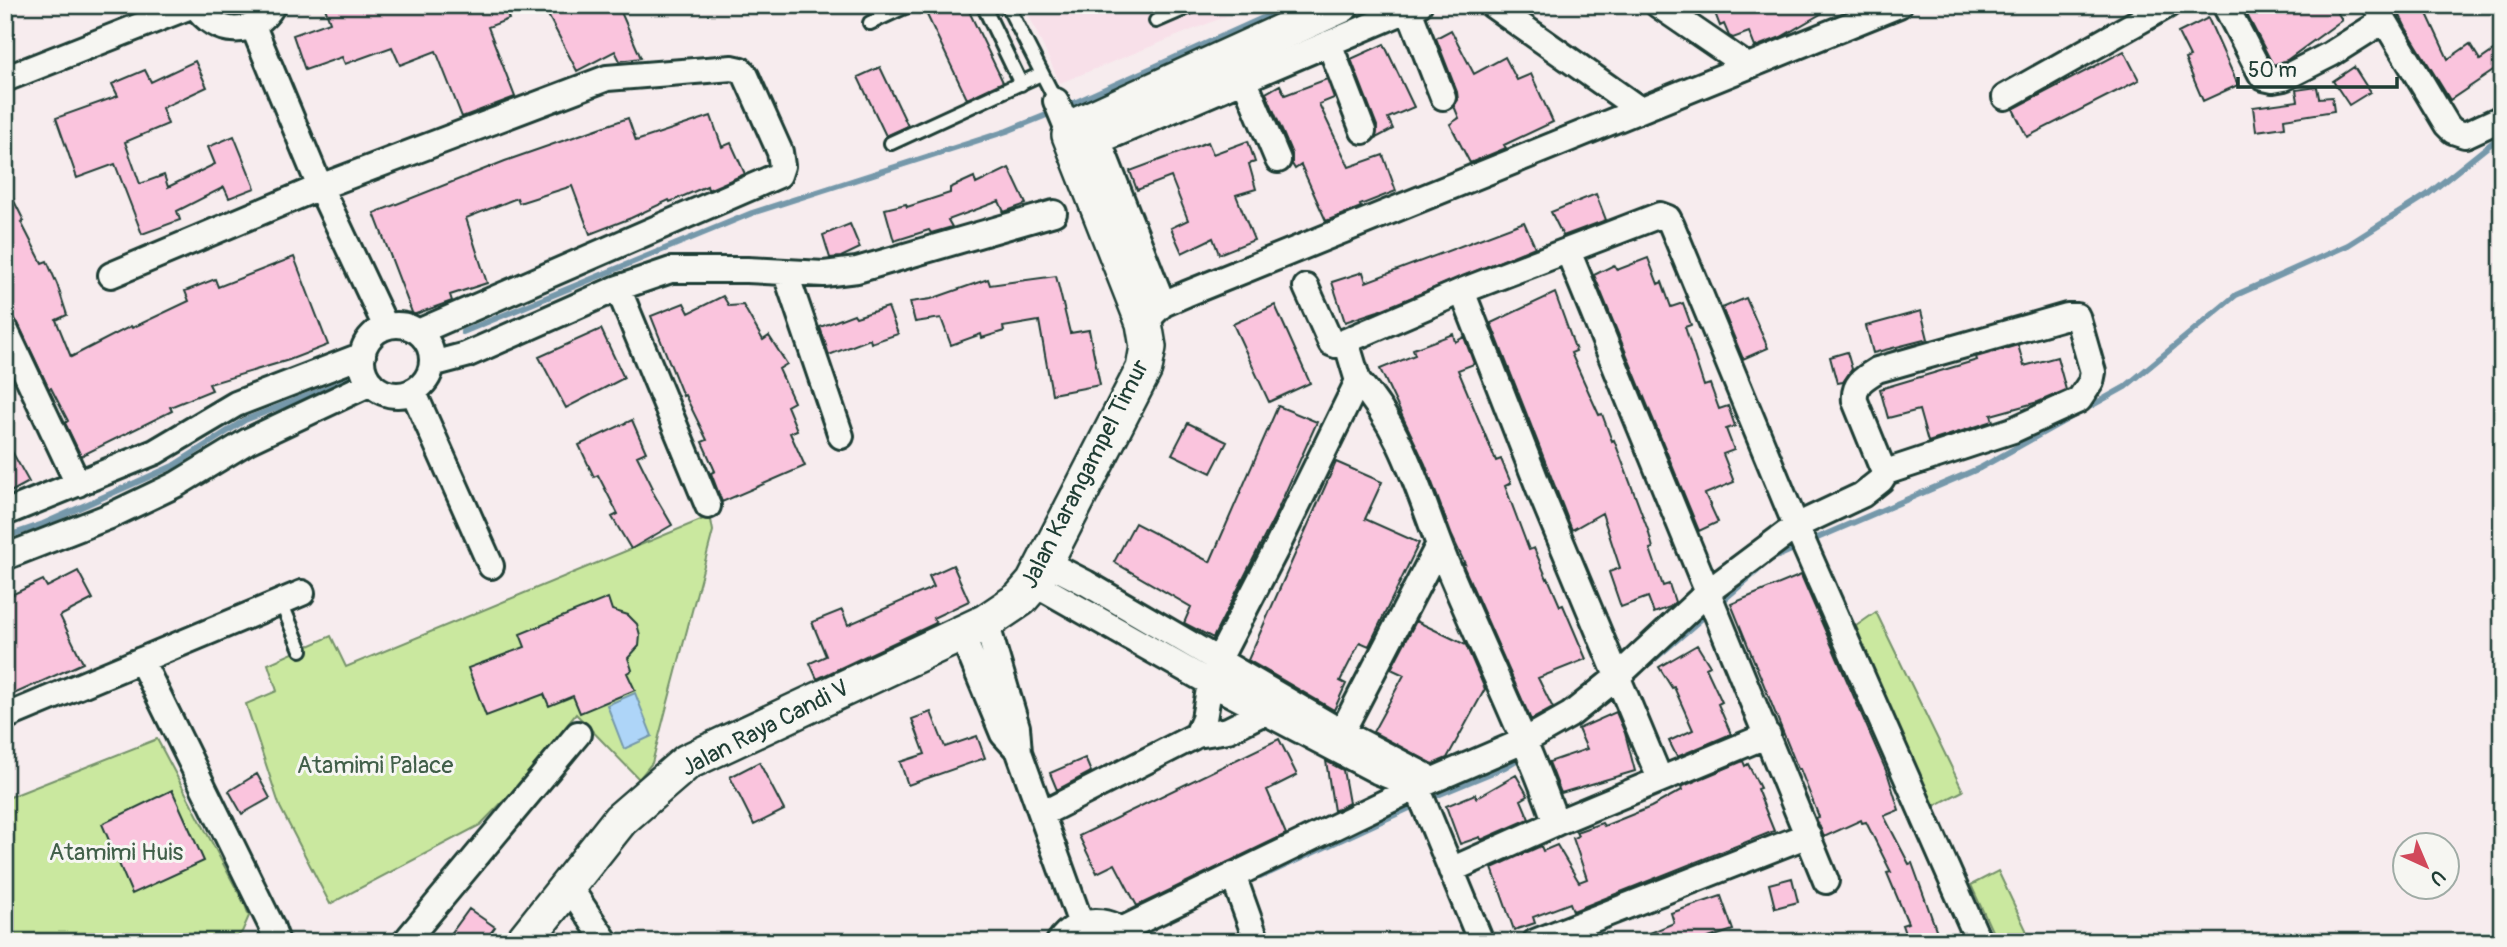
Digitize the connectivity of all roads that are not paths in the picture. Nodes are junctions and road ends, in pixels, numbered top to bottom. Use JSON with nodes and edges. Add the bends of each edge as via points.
{"nodes":[{"id":1,"x":194,"y":5,"type":"edge"},
{"id":2,"x":273,"y":5,"type":"edge"},
{"id":3,"x":909,"y":5,"type":"edge"},
{"id":4,"x":983,"y":5,"type":"edge"},
{"id":5,"x":1007,"y":5,"type":"edge"},
{"id":6,"x":1193,"y":5,"type":"edge"},
{"id":7,"x":1341,"y":5,"type":"edge"},
{"id":8,"x":1492,"y":5,"type":"edge"},
{"id":9,"x":1658,"y":5,"type":"edge"},
{"id":10,"x":1899,"y":5,"type":"edge"},
{"id":11,"x":2168,"y":5,"type":"edge"},
{"id":12,"x":2225,"y":5,"type":"edge"},
{"id":13,"x":1414,"y":7,"type":"edge"},
{"id":14,"x":2379,"y":13,"type":"edge"},
{"id":15,"x":1156,"y":21,"type":"dead end"},
{"id":16,"x":870,"y":23,"type":"dead end"},
{"id":17,"x":253,"y":26,"type":"junction"},
{"id":18,"x":1329,"y":43,"type":"junction"},
{"id":19,"x":1747,"y":66,"type":"junction"},
{"id":20,"x":1041,"y":74,"type":"junction"},
{"id":21,"x":5,"y":79,"type":"edge"},
{"id":22,"x":1244,"y":79,"type":"junction"},
{"id":23,"x":1021,"y":84,"type":"junction"},
{"id":24,"x":1443,"y":97,"type":"dead end"},
{"id":25,"x":2005,"y":97,"type":"dead end"},
{"id":26,"x":1639,"y":109,"type":"junction"},
{"id":27,"x":2502,"y":118,"type":"edge"},
{"id":28,"x":1073,"y":130,"type":"junction"},
{"id":29,"x":1363,"y":131,"type":"dead end"},
{"id":30,"x":891,"y":143,"type":"dead end"},
{"id":31,"x":1278,"y":160,"type":"dead end"},
{"id":32,"x":320,"y":187,"type":"junction"},
{"id":33,"x":1054,"y":213,"type":"dead end"},
{"id":34,"x":1569,"y":251,"type":"junction"},
{"id":35,"x":786,"y":274,"type":"junction"},
{"id":36,"x":111,"y":275,"type":"dead end"},
{"id":37,"x":1306,"y":287,"type":"dead end"},
{"id":38,"x":618,"y":288,"type":"junction"},
{"id":39,"x":1462,"y":291,"type":"junction"},
{"id":40,"x":1153,"y":313,"type":"junction"},
{"id":41,"x":386,"y":327,"type":"junction"},
{"id":42,"x":5,"y":329,"type":"edge"},
{"id":43,"x":418,"y":332,"type":"junction"},
{"id":44,"x":1346,"y":341,"type":"junction"},
{"id":45,"x":363,"y":355,"type":"junction"},
{"id":46,"x":432,"y":365,"type":"junction"},
{"id":47,"x":1358,"y":381,"type":"junction"},
{"id":48,"x":371,"y":383,"type":"junction"},
{"id":49,"x":413,"y":391,"type":"junction"},
{"id":50,"x":841,"y":436,"type":"dead end"},
{"id":51,"x":1886,"y":472,"type":"junction"},
{"id":52,"x":78,"y":484,"type":"junction"},
{"id":53,"x":708,"y":506,"type":"dead end"},
{"id":54,"x":5,"y":513,"type":"edge"},
{"id":55,"x":1803,"y":539,"type":"junction"},
{"id":56,"x":1438,"y":546,"type":"junction"},
{"id":57,"x":5,"y":557,"type":"edge"},
{"id":58,"x":491,"y":566,"type":"dead end"},
{"id":59,"x":1033,"y":581,"type":"junction"},
{"id":60,"x":291,"y":597,"type":"joint"},
{"id":61,"x":1713,"y":602,"type":"junction"},
{"id":62,"x":973,"y":627,"type":"junction"},
{"id":63,"x":301,"y":650,"type":"dead end"},
{"id":64,"x":141,"y":660,"type":"junction"},
{"id":65,"x":1214,"y":672,"type":"junction"},
{"id":66,"x":1620,"y":686,"type":"junction"},
{"id":67,"x":1266,"y":711,"type":"junction"},
{"id":68,"x":5,"y":717,"type":"edge"},
{"id":69,"x":578,"y":734,"type":"dead end"},
{"id":70,"x":1198,"y":735,"type":"junction"},
{"id":71,"x":1768,"y":735,"type":"junction"},
{"id":72,"x":1338,"y":740,"type":"junction"},
{"id":73,"x":1529,"y":748,"type":"junction"},
{"id":74,"x":1660,"y":779,"type":"junction"},
{"id":75,"x":1424,"y":790,"type":"junction"},
{"id":76,"x":1042,"y":814,"type":"junction"},
{"id":77,"x":1556,"y":823,"type":"junction"},
{"id":78,"x":1808,"y":835,"type":"junction"},
{"id":79,"x":1451,"y":870,"type":"junction"},
{"id":80,"x":1233,"y":875,"type":"junction"},
{"id":81,"x":1826,"y":881,"type":"dead end"},
{"id":82,"x":568,"y":885,"type":"junction"},
{"id":83,"x":1081,"y":924,"type":"junction"},
{"id":84,"x":1127,"y":936,"type":"edge"},
{"id":85,"x":277,"y":942,"type":"edge"},
{"id":86,"x":405,"y":942,"type":"edge"},
{"id":87,"x":523,"y":942,"type":"edge"},
{"id":88,"x":606,"y":942,"type":"edge"},
{"id":89,"x":1059,"y":942,"type":"edge"},
{"id":90,"x":1257,"y":942,"type":"edge"},
{"id":91,"x":1481,"y":942,"type":"edge"},
{"id":92,"x":1535,"y":942,"type":"edge"},
{"id":93,"x":1979,"y":942,"type":"edge"}],
"edges":[{"from":1,"to":17,"type":"street","via":[[202,16],[225,29]]},
{"from":1,"to":21,"type":"street"},
{"from":2,"to":17,"type":"street"},
{"from":3,"to":16,"type":"lane"},
{"from":4,"to":23,"type":"lane"},
{"from":5,"to":20,"type":"lane"},
{"from":6,"to":15,"type":"lane"},
{"from":7,"to":28,"type":"street","via":[[1081,122]]},
{"from":8,"to":26,"type":"street"},
{"from":9,"to":19,"type":"street"},
{"from":10,"to":19,"type":"street"},
{"from":11,"to":25,"type":"street"},
{"from":12,"to":14,"type":"street","via":[[2261,74],[2273,80],[2331,54]]},
{"from":13,"to":18,"type":"street"},
{"from":13,"to":24,"type":"street"},
{"from":14,"to":27,"type":"street","via":[[2453,131],[2465,135]]},
{"from":17,"to":32,"type":"street"},
{"from":18,"to":22,"type":"street"},
{"from":18,"to":29,"type":"street"},
{"from":19,"to":26,"type":"street"},
{"from":20,"to":23,"type":"lane"},
{"from":20,"to":28,"type":"lane"},
{"from":22,"to":28,"type":"street"},
{"from":22,"to":31,"type":"street"},
{"from":23,"to":30,"type":"lane"},
{"from":26,"to":40,"type":"street"},
{"from":28,"to":40,"type":"street","name":"Jalan Karangampel Timur"},
{"from":32,"to":36,"type":"street"},
{"from":32,"to":41,"type":"street"},
{"from":32,"to":43,"type":"street","via":[[598,80],[732,68],[746,76],[780,152],[779,175]]},
{"from":33,"to":35,"type":"street","via":[[857,270]]},
{"from":34,"to":39,"type":"street"},
{"from":34,"to":55,"type":"street","via":[[1660,215],[1668,218]]},
{"from":34,"to":61,"type":"street"},
{"from":35,"to":38,"type":"street","via":[[671,270]]},
{"from":35,"to":50,"type":"street"},
{"from":37,"to":44,"type":"street","via":[[1331,343]]},
{"from":38,"to":46,"type":"street","via":[[467,355]]},
{"from":38,"to":53,"type":"street"},
{"from":39,"to":44,"type":"street"},
{"from":39,"to":66,"type":"street"},
{"from":40,"to":59,"type":"street","name":"Jalan Karangampel Timur","via":[[1144,369]]},
{"from":41,"to":43,"type":"street"},
{"from":41,"to":45,"type":"street","via":[[371,338]]},
{"from":42,"to":52,"type":"street"},
{"from":43,"to":46,"type":"street","via":[[429,346]]},
{"from":44,"to":47,"type":"street"},
{"from":45,"to":48,"type":"street","via":[[365,375]]},
{"from":45,"to":52,"type":"street","via":[[236,404],[155,452]]},
{"from":46,"to":49,"type":"street","via":[[426,380]]},
{"from":47,"to":56,"type":"street","via":[[1392,427]]},
{"from":47,"to":65,"type":"street"},
{"from":48,"to":49,"type":"street","via":[[395,395]]},
{"from":48,"to":57,"type":"street","via":[[248,441],[177,484],[110,516]]},
{"from":49,"to":58,"type":"street"},
{"from":51,"to":51,"type":"street","via":[[2013,430],[2079,400],[2093,372],[2077,317],[2067,316],[1877,370],[1860,381],[1855,401]]},
{"from":51,"to":55,"type":"street"},
{"from":52,"to":54,"type":"street"},
{"from":55,"to":61,"type":"street"},
{"from":55,"to":93,"type":"street"},
{"from":56,"to":72,"type":"street"},
{"from":56,"to":73,"type":"street"},
{"from":59,"to":62,"type":"street","name":"Jalan Raya Candi V"},
{"from":59,"to":65,"type":"street","via":[[1086,583]]},
{"from":60,"to":63,"type":"lane"},
{"from":60,"to":64,"type":"street"},
{"from":61,"to":66,"type":"street"},
{"from":61,"to":71,"type":"street"},
{"from":62,"to":76,"type":"street","via":[[1003,734],[1019,752]]},
{"from":62,"to":82,"type":"street","name":"Jalan Raya Candi V","via":[[687,762],[620,820]]},
{"from":64,"to":68,"type":"street"},
{"from":64,"to":85,"type":"street"},
{"from":65,"to":67,"type":"street"},
{"from":65,"to":70,"type":"street"},
{"from":65,"to":72,"type":"street"},
{"from":66,"to":73,"type":"street","via":[[1570,715]]},
{"from":66,"to":74,"type":"street"},
{"from":67,"to":70,"type":"street","via":[[1228,730]]},
{"from":67,"to":72,"type":"street"},
{"from":69,"to":86,"type":"street"},
{"from":70,"to":76,"type":"street"},
{"from":71,"to":74,"type":"street"},
{"from":71,"to":78,"type":"street"},
{"from":72,"to":75,"type":"street"},
{"from":73,"to":75,"type":"street"},
{"from":73,"to":77,"type":"street"},
{"from":74,"to":77,"type":"street"},
{"from":75,"to":79,"type":"street"},
{"from":75,"to":80,"type":"street"},
{"from":76,"to":83,"type":"street"},
{"from":77,"to":79,"type":"street"},
{"from":78,"to":81,"type":"street"},
{"from":78,"to":92,"type":"street"},
{"from":79,"to":91,"type":"street"},
{"from":80,"to":84,"type":"street"},
{"from":80,"to":90,"type":"street"},
{"from":82,"to":87,"type":"street","name":"Jalan Raya Candi V"},
{"from":82,"to":88,"type":"street"},
{"from":83,"to":84,"type":"street","via":[[1109,923]]},
{"from":83,"to":89,"type":"street"}]}
